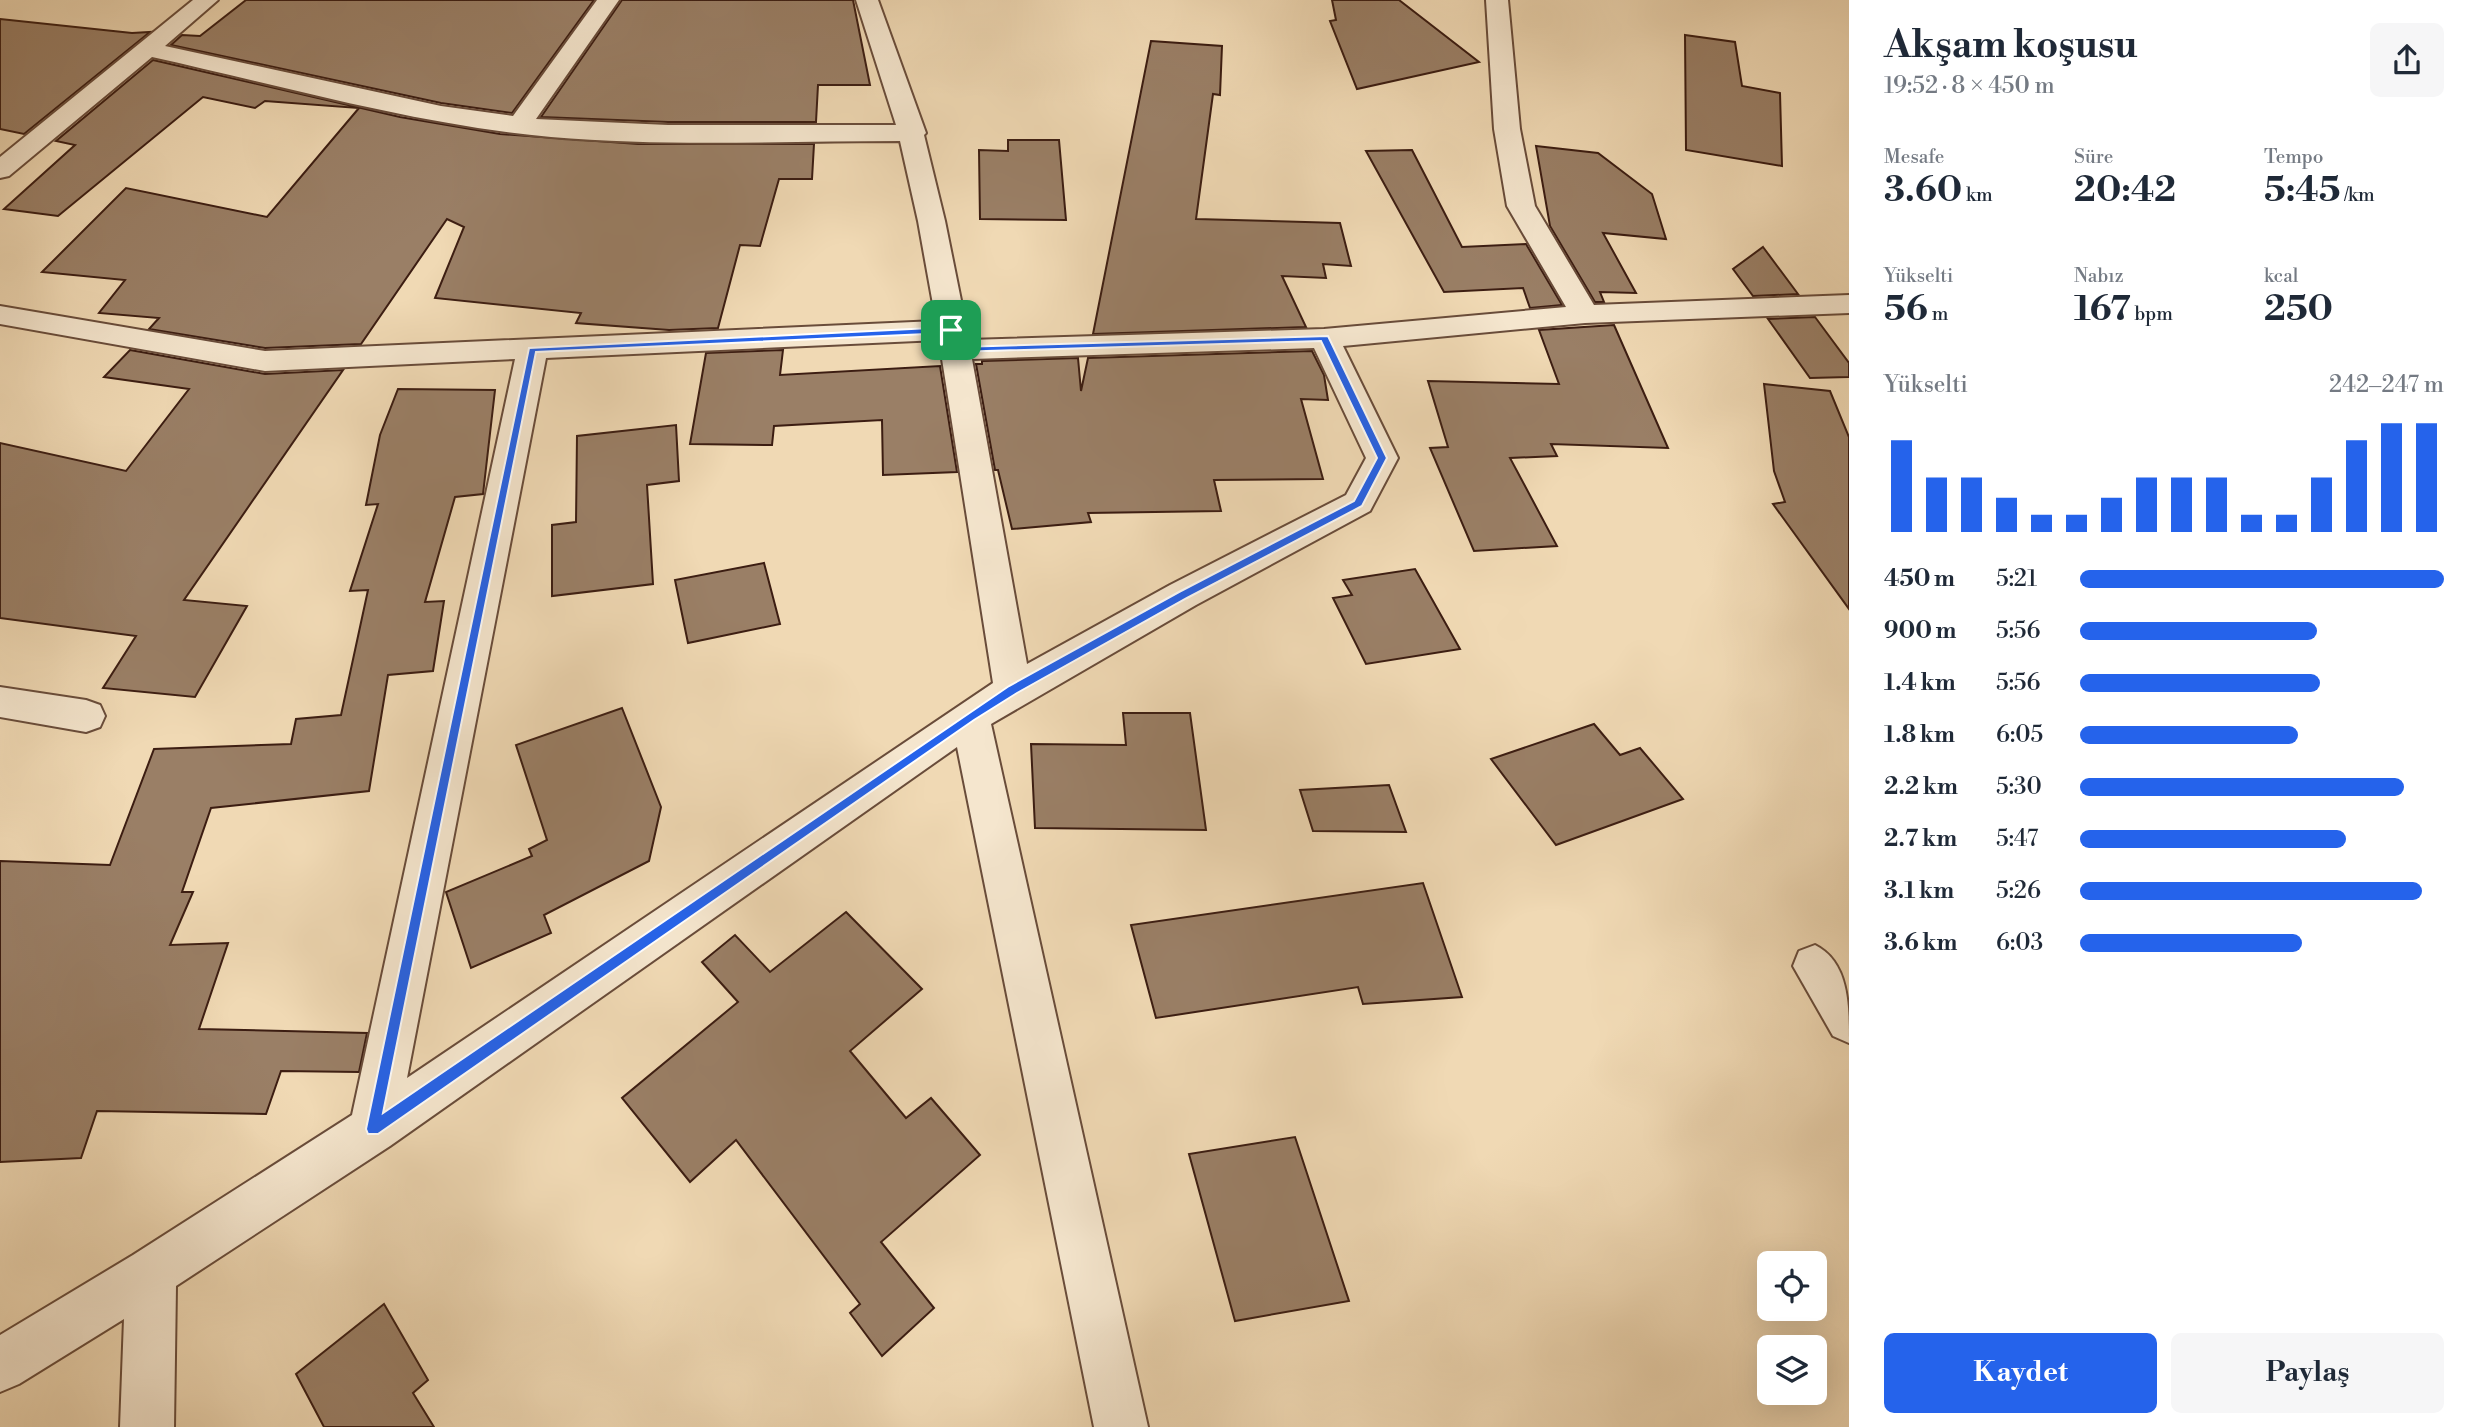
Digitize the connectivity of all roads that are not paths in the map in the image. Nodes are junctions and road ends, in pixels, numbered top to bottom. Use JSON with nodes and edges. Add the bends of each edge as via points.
{"nodes":[{"id":1,"x":208,"y":0,"type":"edge"},
{"id":2,"x":608,"y":0,"type":"edge"},
{"id":3,"x":867,"y":0,"type":"edge"},
{"id":4,"x":1497,"y":0,"type":"edge"},
{"id":5,"x":147,"y":49,"type":"junction"},
{"id":6,"x":520,"y":125,"type":"junction"},
{"id":7,"x":913,"y":133,"type":"junction"},
{"id":8,"x":0,"y":143,"type":"edge"},
{"id":9,"x":27,"y":148,"type":"junction"},
{"id":10,"x":0,"y":170,"type":"edge"},
{"id":11,"x":1849,"y":304,"type":"edge"},
{"id":12,"x":1585,"y":314,"type":"junction"},
{"id":13,"x":0,"y":315,"type":"edge"},
{"id":14,"x":1324,"y":338,"type":"junction"},
{"id":15,"x":953,"y":340,"type":"junction"},
{"id":16,"x":532,"y":350,"type":"junction"},
{"id":17,"x":1013,"y":690,"type":"junction"},
{"id":18,"x":0,"y":702,"type":"edge"},
{"id":19,"x":86,"y":716,"type":"dead end"},
{"id":20,"x":970,"y":717,"type":"junction"},
{"id":21,"x":1815,"y":966,"type":"dead end"},
{"id":22,"x":1849,"y":1021,"type":"edge"},
{"id":23,"x":373,"y":1129,"type":"junction"},
{"id":24,"x":151,"y":1273,"type":"junction"},
{"id":25,"x":0,"y":1365,"type":"edge"},
{"id":26,"x":147,"y":1427,"type":"edge"},
{"id":27,"x":1121,"y":1427,"type":"edge"}],
"edges":[{"from":1,"to":5,"type":"street"},
{"from":2,"to":6,"type":"street"},
{"from":3,"to":7,"type":"street"},
{"from":4,"to":12,"type":"street","via":[[1507,129],[1521,206]]},
{"from":5,"to":6,"type":"street","via":[[440,114]]},
{"from":5,"to":9,"type":"street"},
{"from":6,"to":7,"type":"street","via":[[668,132]]},
{"from":7,"to":15,"type":"street"},
{"from":8,"to":9,"type":"street"},
{"from":9,"to":10,"type":"street"},
{"from":11,"to":12,"type":"street"},
{"from":12,"to":14,"type":"street"},
{"from":13,"to":16,"type":"street","via":[[265,361]]},
{"from":14,"to":15,"type":"street"},
{"from":14,"to":17,"type":"street","via":[[1382,458],[1358,503]]},
{"from":15,"to":16,"type":"street"},
{"from":15,"to":17,"type":"street"},
{"from":16,"to":23,"type":"street"},
{"from":17,"to":20,"type":"street"},
{"from":18,"to":19,"type":"street"},
{"from":20,"to":23,"type":"street"},
{"from":20,"to":27,"type":"street"},
{"from":21,"to":22,"type":"street"},
{"from":23,"to":24,"type":"street"},
{"from":24,"to":25,"type":"street"},
{"from":24,"to":26,"type":"street"}]}
